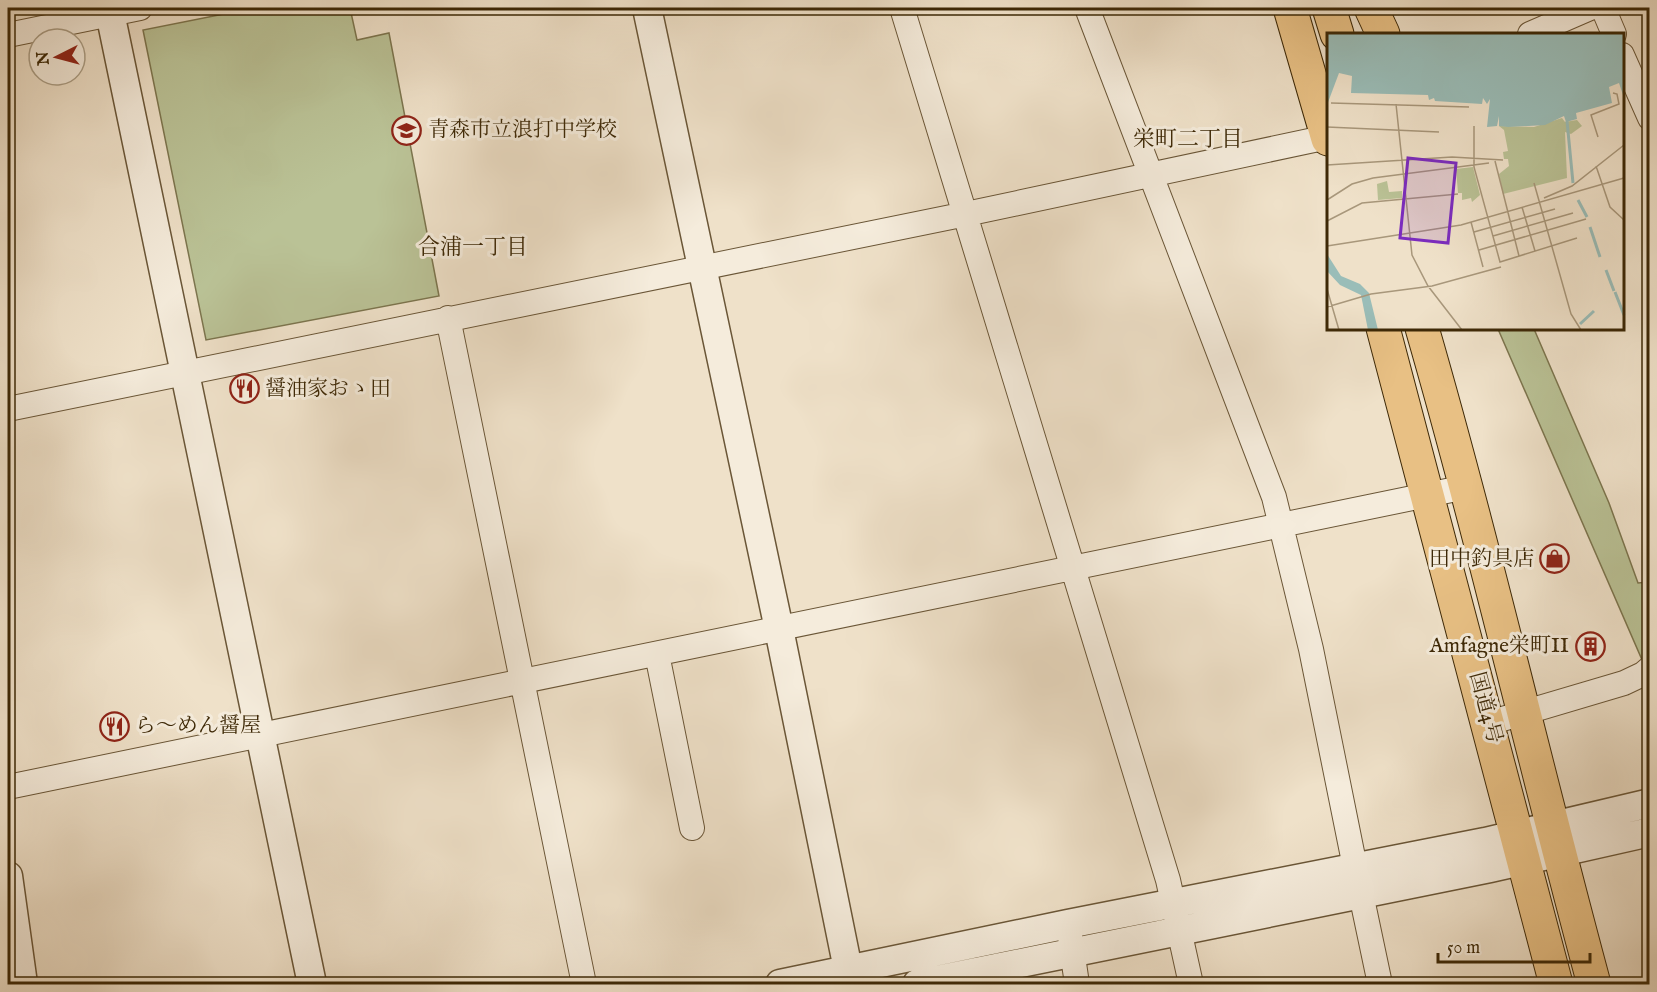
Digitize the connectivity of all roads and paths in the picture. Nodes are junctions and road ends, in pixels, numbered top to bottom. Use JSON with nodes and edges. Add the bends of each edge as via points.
{"nodes":[{"id":1,"x":140,"y":8,"type":"edge"},
{"id":2,"x":647,"y":8,"type":"edge"},
{"id":3,"x":902,"y":8,"type":"edge"},
{"id":4,"x":1087,"y":8,"type":"edge"},
{"id":5,"x":1290,"y":8,"type":"edge"},
{"id":6,"x":1329,"y":8,"type":"edge"},
{"id":7,"x":1371,"y":8,"type":"edge"},
{"id":8,"x":1590,"y":8,"type":"edge"},
{"id":9,"x":1603,"y":8,"type":"edge"},
{"id":10,"x":110,"y":11,"type":"edge"},
{"id":11,"x":1337,"y":33,"type":"edge"},
{"id":12,"x":1383,"y":33,"type":"edge"},
{"id":13,"x":1532,"y":33,"type":"edge"},
{"id":14,"x":1614,"y":33,"type":"edge"},
{"id":15,"x":8,"y":35,"type":"edge"},
{"id":16,"x":1624,"y":57,"type":"edge"},
{"id":17,"x":1650,"y":118,"type":"edge"},
{"id":18,"x":1327,"y":135,"type":"edge"},
{"id":19,"x":1327,"y":138,"type":"edge"},
{"id":20,"x":1151,"y":175,"type":"junction"},
{"id":21,"x":966,"y":214,"type":"junction"},
{"id":22,"x":702,"y":268,"type":"junction"},
{"id":23,"x":448,"y":318,"type":"junction"},
{"id":24,"x":1384,"y":330,"type":"edge"},
{"id":25,"x":1423,"y":330,"type":"edge"},
{"id":26,"x":185,"y":373,"type":"junction"},
{"id":27,"x":8,"y":409,"type":"edge"},
{"id":28,"x":1466,"y":487,"type":"junction"},
{"id":29,"x":1429,"y":495,"type":"junction"},
{"id":30,"x":1283,"y":524,"type":"junction"},
{"id":31,"x":1074,"y":568,"type":"junction"},
{"id":32,"x":779,"y":629,"type":"junction"},
{"id":33,"x":657,"y":654,"type":"junction"},
{"id":34,"x":1650,"y":668,"type":"edge"},
{"id":35,"x":523,"y":681,"type":"junction"},
{"id":36,"x":1525,"y":714,"type":"junction"},
{"id":37,"x":1489,"y":723,"type":"junction"},
{"id":38,"x":260,"y":735,"type":"junction"},
{"id":39,"x":8,"y":787,"type":"edge"},
{"id":40,"x":1650,"y":803,"type":"edge"},
{"id":41,"x":692,"y":828,"type":"dead end"},
{"id":42,"x":1650,"y":832,"type":"edge"},
{"id":43,"x":1555,"y":840,"type":"junction"},
{"id":44,"x":1521,"y":847,"type":"junction"},
{"id":45,"x":1355,"y":867,"type":"junction"},
{"id":46,"x":8,"y":876,"type":"edge"},
{"id":47,"x":1361,"y":894,"type":"junction"},
{"id":48,"x":1173,"y":904,"type":"junction"},
{"id":49,"x":1068,"y":924,"type":"junction"},
{"id":50,"x":1178,"y":931,"type":"junction"},
{"id":51,"x":1072,"y":952,"type":"junction"},
{"id":52,"x":849,"y":978,"type":"edge"},
{"id":53,"x":23,"y":984,"type":"edge"},
{"id":54,"x":312,"y":984,"type":"edge"},
{"id":55,"x":584,"y":984,"type":"edge"},
{"id":56,"x":780,"y":984,"type":"edge"},
{"id":57,"x":917,"y":984,"type":"edge"},
{"id":58,"x":1077,"y":984,"type":"edge"},
{"id":59,"x":1191,"y":984,"type":"edge"},
{"id":60,"x":1380,"y":984,"type":"edge"},
{"id":61,"x":1556,"y":984,"type":"edge"},
{"id":62,"x":1594,"y":984,"type":"edge"}],
"edges":[{"from":1,"to":10,"type":"street"},
{"from":2,"to":22,"type":"street"},
{"from":3,"to":21,"type":"street"},
{"from":4,"to":20,"type":"street"},
{"from":5,"to":18,"type":"highway"},
{"from":6,"to":11,"type":"highway"},
{"from":7,"to":12,"type":"highway"},
{"from":8,"to":13,"type":"street"},
{"from":9,"to":14,"type":"street"},
{"from":10,"to":15,"type":"street"},
{"from":10,"to":26,"type":"street"},
{"from":16,"to":17,"type":"street"},
{"from":19,"to":20,"type":"street"},
{"from":20,"to":21,"type":"street"},
{"from":20,"to":30,"type":"street"},
{"from":21,"to":22,"type":"street"},
{"from":21,"to":31,"type":"street"},
{"from":22,"to":23,"type":"street"},
{"from":22,"to":32,"type":"street"},
{"from":23,"to":26,"type":"street"},
{"from":23,"to":35,"type":"street"},
{"from":24,"to":29,"type":"highway","name":"国道4号"},
{"from":25,"to":28,"type":"highway","name":"国道4号"},
{"from":26,"to":27,"type":"street"},
{"from":26,"to":38,"type":"street"},
{"from":28,"to":29,"type":"street"},
{"from":28,"to":36,"type":"highway","name":"国道4号"},
{"from":29,"to":30,"type":"street"},
{"from":29,"to":37,"type":"highway","name":"国道4号"},
{"from":30,"to":31,"type":"street"},
{"from":30,"to":45,"type":"street"},
{"from":31,"to":32,"type":"street"},
{"from":31,"to":48,"type":"street"},
{"from":32,"to":33,"type":"street"},
{"from":32,"to":52,"type":"street"},
{"from":33,"to":35,"type":"street"},
{"from":33,"to":41,"type":"street"},
{"from":34,"to":36,"type":"street","via":[[1624,683]]},
{"from":35,"to":38,"type":"street"},
{"from":35,"to":55,"type":"street"},
{"from":36,"to":37,"type":"street"},
{"from":36,"to":43,"type":"highway","name":"国道4号"},
{"from":37,"to":44,"type":"highway","name":"国道4号"},
{"from":38,"to":39,"type":"street"},
{"from":38,"to":54,"type":"street"},
{"from":40,"to":43,"type":"street"},
{"from":42,"to":43,"type":"street"},
{"from":43,"to":44,"type":"street"},
{"from":43,"to":62,"type":"highway","name":"国道4号"},
{"from":44,"to":45,"type":"street"},
{"from":44,"to":47,"type":"street"},
{"from":44,"to":61,"type":"highway","name":"国道4号"},
{"from":45,"to":48,"type":"street"},
{"from":46,"to":53,"type":"street"},
{"from":47,"to":50,"type":"street"},
{"from":47,"to":60,"type":"street"},
{"from":48,"to":49,"type":"street"},
{"from":48,"to":50,"type":"street"},
{"from":49,"to":51,"type":"street"},
{"from":49,"to":52,"type":"street"},
{"from":50,"to":51,"type":"street"},
{"from":50,"to":59,"type":"street"},
{"from":51,"to":57,"type":"street"},
{"from":51,"to":58,"type":"street"},
{"from":52,"to":56,"type":"street"}]}
